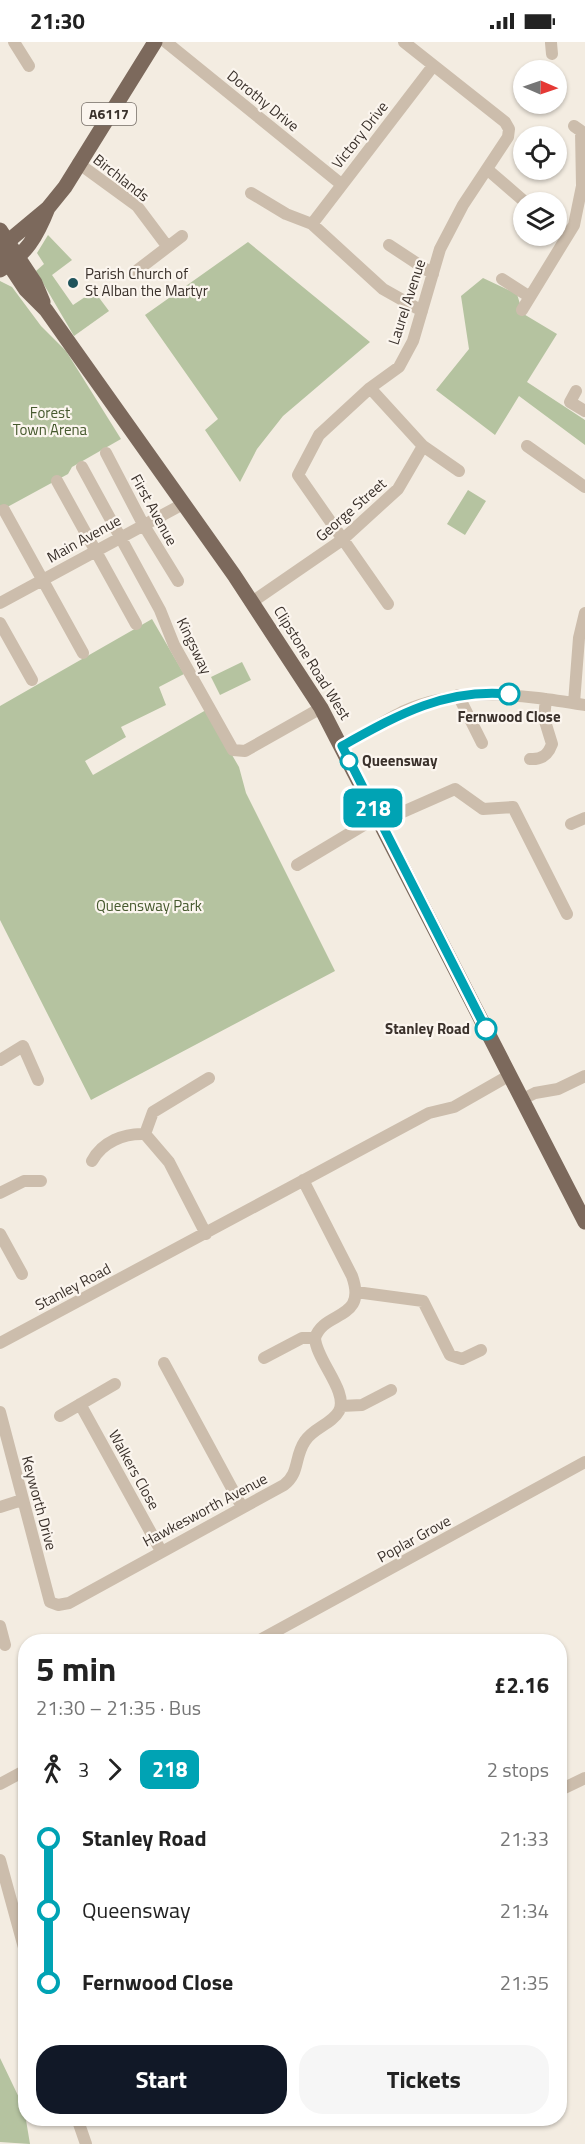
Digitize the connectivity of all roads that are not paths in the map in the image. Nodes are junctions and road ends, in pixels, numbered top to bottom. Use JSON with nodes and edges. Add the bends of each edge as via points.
{"nodes":[{"id":1,"x":14,"y":42,"type":"edge"},
{"id":2,"x":155,"y":42,"type":"edge"},
{"id":3,"x":166,"y":42,"type":"edge"},
{"id":4,"x":404,"y":42,"type":"edge"},
{"id":5,"x":29,"y":66,"type":"dead end"},
{"id":6,"x":433,"y":66,"type":"junction"},
{"id":7,"x":574,"y":126,"type":"dead end"},
{"id":8,"x":78,"y":163,"type":"junction"},
{"id":9,"x":488,"y":170,"type":"junction"},
{"id":10,"x":341,"y":184,"type":"junction"},
{"id":11,"x":513,"y":192,"type":"edge"},
{"id":12,"x":251,"y":193,"type":"dead end"},
{"id":13,"x":312,"y":224,"type":"junction"},
{"id":14,"x":182,"y":236,"type":"dead end"},
{"id":15,"x":567,"y":239,"type":"edge"},
{"id":16,"x":389,"y":245,"type":"dead end"},
{"id":17,"x":167,"y":246,"type":"junction"},
{"id":18,"x":563,"y":246,"type":"edge"},
{"id":19,"x":4,"y":253,"type":"edge"},
{"id":20,"x":135,"y":272,"type":"dead end"},
{"id":21,"x":433,"y":274,"type":"junction"},
{"id":22,"x":502,"y":279,"type":"dead end"},
{"id":23,"x":530,"y":297,"type":"junction"},
{"id":24,"x":522,"y":310,"type":"dead end"},
{"id":25,"x":422,"y":311,"type":"junction"},
{"id":26,"x":370,"y":388,"type":"junction"},
{"id":27,"x":576,"y":391,"type":"dead end"},
{"id":28,"x":585,"y":411,"type":"edge"},
{"id":29,"x":423,"y":446,"type":"junction"},
{"id":30,"x":527,"y":446,"type":"dead end"},
{"id":31,"x":106,"y":453,"type":"dead end"},
{"id":32,"x":81,"y":467,"type":"dead end"},
{"id":33,"x":459,"y":471,"type":"dead end"},
{"id":34,"x":57,"y":482,"type":"dead end"},
{"id":35,"x":585,"y":487,"type":"edge"},
{"id":36,"x":183,"y":504,"type":"junction"},
{"id":37,"x":4,"y":510,"type":"dead end"},
{"id":38,"x":143,"y":524,"type":"junction"},
{"id":39,"x":118,"y":537,"type":"junction"},
{"id":40,"x":342,"y":540,"type":"junction"},
{"id":41,"x":95,"y":550,"type":"junction"},
{"id":42,"x":42,"y":580,"type":"junction"},
{"id":43,"x":178,"y":581,"type":"dead end"},
{"id":44,"x":252,"y":602,"type":"junction"},
{"id":45,"x":0,"y":603,"type":"edge"},
{"id":46,"x":388,"y":604,"type":"dead end"},
{"id":47,"x":585,"y":613,"type":"edge"},
{"id":48,"x":0,"y":623,"type":"edge"},
{"id":49,"x":136,"y":624,"type":"dead end"},
{"id":50,"x":83,"y":653,"type":"dead end"},
{"id":51,"x":32,"y":681,"type":"dead end"},
{"id":52,"x":458,"y":695,"type":"junction"},
{"id":53,"x":546,"y":699,"type":"junction"},
{"id":54,"x":580,"y":704,"type":"edge"},
{"id":55,"x":321,"y":708,"type":"junction"},
{"id":56,"x":482,"y":743,"type":"dead end"},
{"id":57,"x":342,"y":746,"type":"junction"},
{"id":58,"x":530,"y":759,"type":"dead end"},
{"id":59,"x":585,"y":818,"type":"edge"},
{"id":60,"x":378,"y":819,"type":"junction"},
{"id":61,"x":571,"y":824,"type":"dead end"},
{"id":62,"x":297,"y":865,"type":"dead end"},
{"id":63,"x":567,"y":914,"type":"dead end"},
{"id":64,"x":0,"y":1060,"type":"edge"},
{"id":65,"x":510,"y":1075,"type":"junction"},
{"id":66,"x":585,"y":1076,"type":"edge"},
{"id":67,"x":209,"y":1078,"type":"dead end"},
{"id":68,"x":38,"y":1080,"type":"dead end"},
{"id":69,"x":523,"y":1099,"type":"junction"},
{"id":70,"x":145,"y":1134,"type":"junction"},
{"id":71,"x":92,"y":1161,"type":"dead end"},
{"id":72,"x":303,"y":1180,"type":"junction"},
{"id":73,"x":41,"y":1181,"type":"dead end"},
{"id":74,"x":0,"y":1193,"type":"edge"},
{"id":75,"x":585,"y":1222,"type":"edge"},
{"id":76,"x":0,"y":1234,"type":"edge"},
{"id":77,"x":206,"y":1234,"type":"junction"},
{"id":78,"x":22,"y":1274,"type":"dead end"},
{"id":79,"x":356,"y":1292,"type":"junction"},
{"id":80,"x":315,"y":1338,"type":"junction"},
{"id":81,"x":0,"y":1343,"type":"edge"},
{"id":82,"x":482,"y":1350,"type":"dead end"},
{"id":83,"x":264,"y":1358,"type":"dead end"},
{"id":84,"x":164,"y":1363,"type":"dead end"},
{"id":85,"x":115,"y":1384,"type":"dead end"},
{"id":86,"x":391,"y":1390,"type":"dead end"},
{"id":87,"x":80,"y":1404,"type":"junction"},
{"id":88,"x":341,"y":1406,"type":"junction"},
{"id":89,"x":0,"y":1412,"type":"edge"},
{"id":90,"x":60,"y":1416,"type":"dead end"},
{"id":91,"x":585,"y":1462,"type":"edge"},
{"id":92,"x":22,"y":1500,"type":"junction"},
{"id":93,"x":0,"y":1507,"type":"edge"},
{"id":94,"x":242,"y":1507,"type":"junction"},
{"id":95,"x":161,"y":1551,"type":"junction"},
{"id":96,"x":50,"y":1602,"type":"joint"},
{"id":97,"x":0,"y":1626,"type":"edge"},
{"id":98,"x":271,"y":1634,"type":"edge"},
{"id":99,"x":5,"y":1645,"type":"dead end"},
{"id":100,"x":18,"y":1774,"type":"edge"},
{"id":101,"x":585,"y":1778,"type":"edge"},
{"id":102,"x":0,"y":1784,"type":"edge"},
{"id":103,"x":567,"y":1787,"type":"edge"},
{"id":104,"x":0,"y":1860,"type":"edge"},
{"id":105,"x":18,"y":1926,"type":"edge"},
{"id":106,"x":80,"y":2126,"type":"edge"},
{"id":107,"x":86,"y":2144,"type":"edge"}],
"edges":[{"from":1,"to":5,"type":"street"},
{"from":2,"to":8,"type":"main road","number":"A6117"},
{"from":3,"to":10,"type":"street","name":"Dorothy Drive"},
{"from":4,"to":6,"type":"street","name":"Laurel Avenue"},
{"from":6,"to":9,"type":"street","name":"Laurel Avenue","via":[[509,129]]},
{"from":6,"to":10,"type":"street","name":"Victory Drive"},
{"from":7,"to":15,"type":"street","via":[[581,131],[582,186]]},
{"from":8,"to":17,"type":"street","name":"Birchlands","via":[[137,206]]},
{"from":8,"to":19,"type":"main road","number":"A6117","via":[[48,208]]},
{"from":9,"to":11,"type":"street"},
{"from":9,"to":21,"type":"street","name":"Laurel Avenue","via":[[463,205],[440,249]]},
{"from":10,"to":13,"type":"street","name":"Victory Drive"},
{"from":12,"to":13,"type":"street"},
{"from":13,"to":25,"type":"street","via":[[383,289]]},
{"from":14,"to":17,"type":"street"},
{"from":16,"to":21,"type":"street"},
{"from":17,"to":20,"type":"street"},
{"from":18,"to":23,"type":"street"},
{"from":19,"to":36,"type":"main road","name":"Clipstone Road West","via":[[26,290],[46,310]]},
{"from":21,"to":25,"type":"street","name":"Laurel Avenue"},
{"from":22,"to":23,"type":"street"},
{"from":23,"to":24,"type":"street"},
{"from":25,"to":26,"type":"street","name":"Laurel Avenue","via":[[413,341],[399,367]]},
{"from":26,"to":29,"type":"street"},
{"from":26,"to":40,"type":"street","name":"Laurel Avenue","via":[[319,435],[298,475]]},
{"from":27,"to":28,"type":"street","via":[[570,402]]},
{"from":29,"to":33,"type":"street"},
{"from":29,"to":40,"type":"street","name":"George Street","via":[[398,489]]},
{"from":30,"to":35,"type":"street","via":[[536,459]]},
{"from":31,"to":38,"type":"street","name":"First Avenue"},
{"from":32,"to":39,"type":"street","name":"Kingsway"},
{"from":34,"to":41,"type":"street"},
{"from":36,"to":38,"type":"street","name":"Main Avenue"},
{"from":36,"to":44,"type":"main road","name":"Clipstone Road West"},
{"from":37,"to":42,"type":"street"},
{"from":38,"to":39,"type":"street","name":"Main Avenue"},
{"from":38,"to":43,"type":"street","name":"First Avenue"},
{"from":39,"to":41,"type":"street","name":"Main Avenue"},
{"from":39,"to":55,"type":"street","name":"Kingsway","via":[[233,750],[245,751]]},
{"from":40,"to":44,"type":"street","name":"George Street"},
{"from":40,"to":46,"type":"street","name":"Laurel Avenue"},
{"from":41,"to":42,"type":"street","name":"Main Avenue"},
{"from":41,"to":49,"type":"street"},
{"from":42,"to":45,"type":"street","name":"Main Avenue"},
{"from":42,"to":50,"type":"street"},
{"from":44,"to":55,"type":"main road","name":"Clipstone Road West"},
{"from":47,"to":54,"type":"street","via":[[579,638]]},
{"from":48,"to":51,"type":"street"},
{"from":52,"to":53,"type":"street","via":[[497,693]]},
{"from":52,"to":56,"type":"street"},
{"from":52,"to":57,"type":"street","via":[[404,712]]},
{"from":53,"to":54,"type":"street"},
{"from":53,"to":58,"type":"street","via":[[544,718],[552,744],[546,756]]},
{"from":55,"to":57,"type":"main road","name":"Clipstone Road West"},
{"from":57,"to":60,"type":"main road","name":"Clipstone Road West"},
{"from":59,"to":61,"type":"street"},
{"from":60,"to":62,"type":"street"},
{"from":60,"to":63,"type":"street","via":[[455,789],[483,809],[513,807]]},
{"from":60,"to":65,"type":"main road","name":"Clipstone Road West"},
{"from":64,"to":68,"type":"street","via":[[22,1046]]},
{"from":65,"to":69,"type":"main road","name":"Clipstone Road West"},
{"from":65,"to":72,"type":"street","name":"Stanley Road","via":[[454,1107],[429,1113]]},
{"from":66,"to":69,"type":"street"},
{"from":67,"to":70,"type":"street","via":[[153,1112]]},
{"from":69,"to":75,"type":"main road","name":"Clipstone Road West"},
{"from":70,"to":71,"type":"street","via":[[113,1141],[97,1152]]},
{"from":70,"to":77,"type":"street","via":[[170,1162]]},
{"from":72,"to":77,"type":"street","name":"Stanley Road"},
{"from":72,"to":79,"type":"street","via":[[352,1276]]},
{"from":73,"to":74,"type":"street","via":[[24,1181]]},
{"from":76,"to":78,"type":"street"},
{"from":77,"to":81,"type":"street","name":"Stanley Road"},
{"from":79,"to":80,"type":"street","via":[[350,1310],[321,1328]]},
{"from":79,"to":82,"type":"street","via":[[418,1298],[427,1305],[450,1355],[462,1359]]},
{"from":80,"to":83,"type":"street","via":[[302,1338]]},
{"from":80,"to":88,"type":"street"},
{"from":84,"to":94,"type":"street"},
{"from":85,"to":87,"type":"street"},
{"from":86,"to":88,"type":"street","via":[[362,1405]]},
{"from":87,"to":90,"type":"street"},
{"from":87,"to":95,"type":"street","name":"Walkers Close"},
{"from":88,"to":94,"type":"street","name":"Hawkesworth Avenue","via":[[334,1418],[304,1442],[292,1479]]},
{"from":89,"to":92,"type":"street","name":"Keyworth Drive"},
{"from":91,"to":98,"type":"street","name":"Poplar Grove"},
{"from":92,"to":93,"type":"street"},
{"from":92,"to":96,"type":"street","name":"Keyworth Drive"},
{"from":94,"to":95,"type":"street","name":"Hawkesworth Avenue"},
{"from":95,"to":96,"type":"street","name":"Hawkesworth Avenue","via":[[69,1603]]},
{"from":97,"to":99,"type":"street"},
{"from":100,"to":102,"type":"street"},
{"from":101,"to":103,"type":"street"},
{"from":104,"to":105,"type":"street"},
{"from":106,"to":107,"type":"street"}]}
